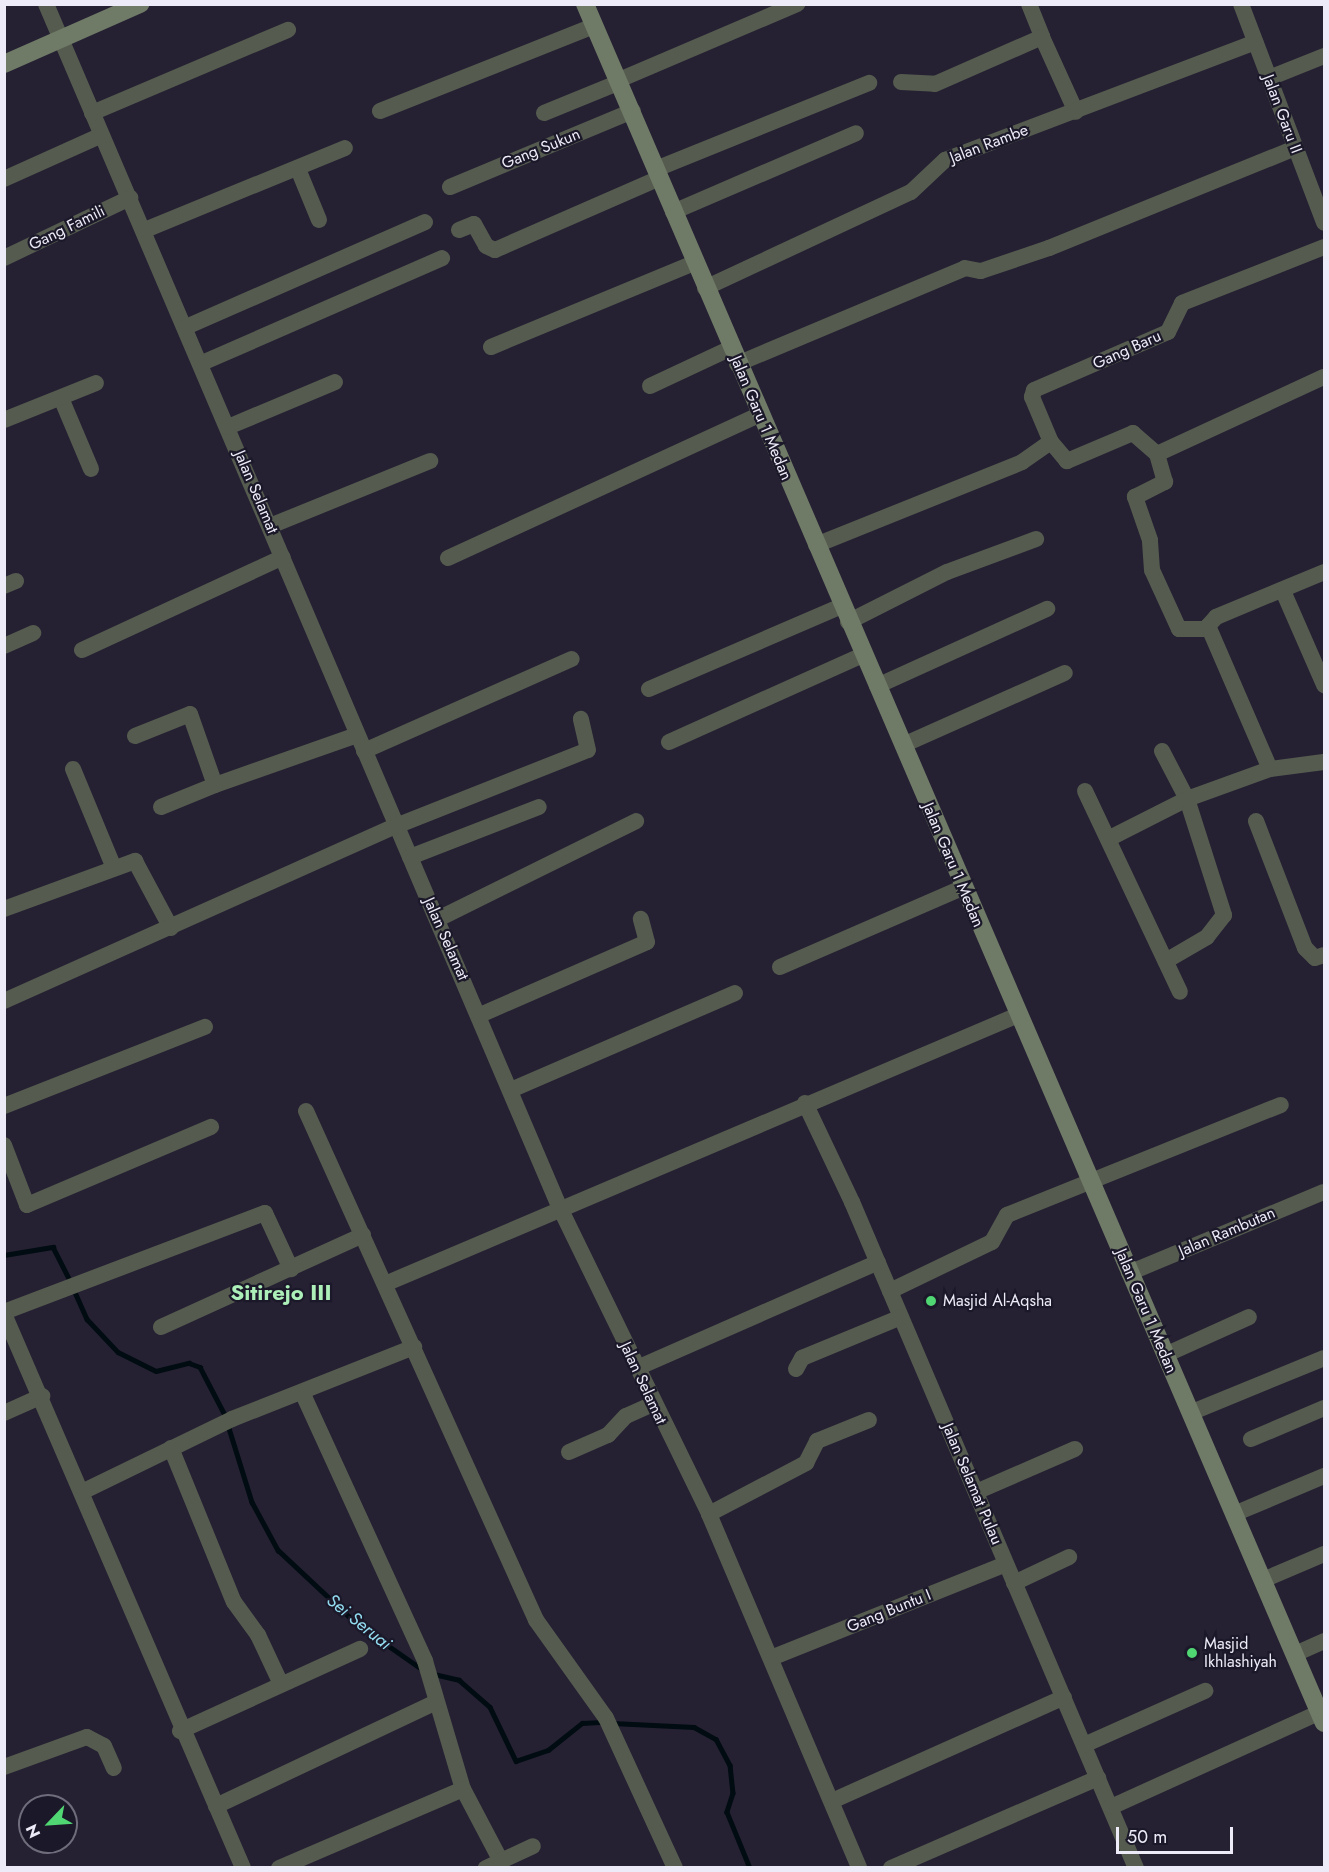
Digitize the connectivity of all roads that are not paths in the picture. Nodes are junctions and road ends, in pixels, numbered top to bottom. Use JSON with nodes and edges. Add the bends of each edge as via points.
{"nodes":[{"id":1,"x":46,"y":4,"type":"edge"},
{"id":2,"x":140,"y":4,"type":"edge"},
{"id":3,"x":585,"y":4,"type":"edge"},
{"id":4,"x":797,"y":4,"type":"edge"},
{"id":5,"x":1029,"y":4,"type":"edge"},
{"id":6,"x":1241,"y":4,"type":"edge"},
{"id":7,"x":594,"y":26,"type":"junction"},
{"id":8,"x":288,"y":30,"type":"dead end"},
{"id":9,"x":1042,"y":37,"type":"junction"},
{"id":10,"x":60,"y":38,"type":"junction"},
{"id":11,"x":1255,"y":42,"type":"junction"},
{"id":12,"x":1324,"y":56,"type":"edge"},
{"id":13,"x":4,"y":64,"type":"edge"},
{"id":14,"x":1269,"y":78,"type":"junction"},
{"id":15,"x":619,"y":81,"type":"junction"},
{"id":16,"x":901,"y":82,"type":"dead end"},
{"id":17,"x":869,"y":83,"type":"dead end"},
{"id":18,"x":380,"y":111,"type":"dead end"},
{"id":19,"x":633,"y":111,"type":"junction"},
{"id":20,"x":1076,"y":112,"type":"junction"},
{"id":21,"x":92,"y":113,"type":"junction"},
{"id":22,"x":544,"y":113,"type":"dead end"},
{"id":23,"x":856,"y":133,"type":"dead end"},
{"id":24,"x":102,"y":135,"type":"junction"},
{"id":25,"x":345,"y":148,"type":"dead end"},
{"id":26,"x":1295,"y":148,"type":"junction"},
{"id":27,"x":298,"y":169,"type":"junction"},
{"id":28,"x":658,"y":174,"type":"junction"},
{"id":29,"x":4,"y":179,"type":"edge"},
{"id":30,"x":450,"y":187,"type":"dead end"},
{"id":31,"x":130,"y":198,"type":"junction"},
{"id":32,"x":674,"y":212,"type":"junction"},
{"id":33,"x":320,"y":220,"type":"dead end"},
{"id":34,"x":425,"y":222,"type":"dead end"},
{"id":35,"x":1324,"y":223,"type":"edge"},
{"id":36,"x":144,"y":230,"type":"junction"},
{"id":37,"x":459,"y":230,"type":"dead end"},
{"id":38,"x":1324,"y":247,"type":"edge"},
{"id":39,"x":4,"y":258,"type":"edge"},
{"id":40,"x":442,"y":258,"type":"dead end"},
{"id":41,"x":694,"y":263,"type":"junction"},
{"id":42,"x":705,"y":288,"type":"junction"},
{"id":43,"x":186,"y":327,"type":"junction"},
{"id":44,"x":491,"y":347,"type":"dead end"},
{"id":45,"x":734,"y":356,"type":"junction"},
{"id":46,"x":202,"y":363,"type":"junction"},
{"id":47,"x":1324,"y":377,"type":"edge"},
{"id":48,"x":335,"y":382,"type":"dead end"},
{"id":49,"x":96,"y":383,"type":"dead end"},
{"id":50,"x":650,"y":386,"type":"dead end"},
{"id":51,"x":61,"y":398,"type":"junction"},
{"id":52,"x":759,"y":416,"type":"junction"},
{"id":53,"x":4,"y":420,"type":"edge"},
{"id":54,"x":228,"y":427,"type":"junction"},
{"id":55,"x":1051,"y":442,"type":"junction"},
{"id":56,"x":1157,"y":454,"type":"junction"},
{"id":57,"x":430,"y":461,"type":"dead end"},
{"id":58,"x":91,"y":469,"type":"dead end"},
{"id":59,"x":270,"y":526,"type":"junction"},
{"id":60,"x":1036,"y":539,"type":"dead end"},
{"id":61,"x":816,"y":545,"type":"junction"},
{"id":62,"x":283,"y":557,"type":"junction"},
{"id":63,"x":447,"y":558,"type":"dead end"},
{"id":64,"x":1324,"y":572,"type":"edge"},
{"id":65,"x":1282,"y":591,"type":"junction"},
{"id":66,"x":1047,"y":609,"type":"dead end"},
{"id":67,"x":845,"y":614,"type":"junction"},
{"id":68,"x":1209,"y":629,"type":"junction"},
{"id":69,"x":33,"y":633,"type":"dead end"},
{"id":70,"x":4,"y":646,"type":"edge"},
{"id":71,"x":82,"y":650,"type":"dead end"},
{"id":72,"x":863,"y":655,"type":"junction"},
{"id":73,"x":572,"y":659,"type":"dead end"},
{"id":74,"x":1065,"y":673,"type":"dead end"},
{"id":75,"x":1324,"y":685,"type":"edge"},
{"id":76,"x":877,"y":686,"type":"junction"},
{"id":77,"x":649,"y":689,"type":"dead end"},
{"id":78,"x":581,"y":719,"type":"dead end"},
{"id":79,"x":357,"y":735,"type":"junction"},
{"id":80,"x":135,"y":736,"type":"dead end"},
{"id":81,"x":669,"y":742,"type":"dead end"},
{"id":82,"x":903,"y":745,"type":"junction"},
{"id":83,"x":364,"y":751,"type":"junction"},
{"id":84,"x":1162,"y":751,"type":"dead end"},
{"id":85,"x":1324,"y":762,"type":"edge"},
{"id":86,"x":72,"y":769,"type":"dead end"},
{"id":87,"x":1270,"y":769,"type":"junction"},
{"id":88,"x":215,"y":785,"type":"junction"},
{"id":89,"x":1085,"y":791,"type":"dead end"},
{"id":90,"x":1187,"y":799,"type":"junction"},
{"id":91,"x":161,"y":807,"type":"dead end"},
{"id":92,"x":538,"y":807,"type":"dead end"},
{"id":93,"x":636,"y":821,"type":"dead end"},
{"id":94,"x":1256,"y":821,"type":"dead end"},
{"id":95,"x":396,"y":826,"type":"junction"},
{"id":96,"x":1110,"y":838,"type":"junction"},
{"id":97,"x":410,"y":857,"type":"junction"},
{"id":98,"x":114,"y":868,"type":"junction"},
{"id":99,"x":962,"y":888,"type":"junction"},
{"id":100,"x":4,"y":909,"type":"edge"},
{"id":101,"x":438,"y":919,"type":"junction"},
{"id":102,"x":641,"y":919,"type":"dead end"},
{"id":103,"x":171,"y":928,"type":"junction"},
{"id":104,"x":1324,"y":956,"type":"edge"},
{"id":105,"x":1166,"y":961,"type":"junction"},
{"id":106,"x":780,"y":967,"type":"dead end"},
{"id":107,"x":1180,"y":992,"type":"dead end"},
{"id":108,"x":735,"y":993,"type":"dead end"},
{"id":109,"x":4,"y":1001,"type":"edge"},
{"id":110,"x":480,"y":1015,"type":"junction"},
{"id":111,"x":1018,"y":1015,"type":"junction"},
{"id":112,"x":205,"y":1027,"type":"dead end"},
{"id":113,"x":511,"y":1090,"type":"junction"},
{"id":114,"x":805,"y":1103,"type":"junction"},
{"id":115,"x":4,"y":1106,"type":"edge"},
{"id":116,"x":1281,"y":1106,"type":"dead end"},
{"id":117,"x":306,"y":1112,"type":"dead end"},
{"id":118,"x":211,"y":1127,"type":"dead end"},
{"id":119,"x":4,"y":1145,"type":"edge"},
{"id":120,"x":1089,"y":1180,"type":"junction"},
{"id":121,"x":1324,"y":1192,"type":"edge"},
{"id":122,"x":559,"y":1206,"type":"junction"},
{"id":123,"x":363,"y":1235,"type":"junction"},
{"id":124,"x":878,"y":1262,"type":"junction"},
{"id":125,"x":291,"y":1269,"type":"junction"},
{"id":126,"x":1129,"y":1273,"type":"junction"},
{"id":127,"x":385,"y":1284,"type":"junction"},
{"id":128,"x":890,"y":1291,"type":"junction"},
{"id":129,"x":4,"y":1313,"type":"edge"},
{"id":130,"x":901,"y":1317,"type":"junction"},
{"id":131,"x":1249,"y":1317,"type":"dead end"},
{"id":132,"x":161,"y":1327,"type":"dead end"},
{"id":133,"x":414,"y":1347,"type":"junction"},
{"id":134,"x":1165,"y":1355,"type":"junction"},
{"id":135,"x":1324,"y":1358,"type":"edge"},
{"id":136,"x":637,"y":1368,"type":"junction"},
{"id":137,"x":796,"y":1369,"type":"dead end"},
{"id":138,"x":302,"y":1392,"type":"junction"},
{"id":139,"x":42,"y":1396,"type":"junction"},
{"id":140,"x":653,"y":1404,"type":"junction"},
{"id":141,"x":1324,"y":1408,"type":"edge"},
{"id":142,"x":4,"y":1413,"type":"edge"},
{"id":143,"x":1190,"y":1413,"type":"junction"},
{"id":144,"x":869,"y":1420,"type":"dead end"},
{"id":145,"x":1251,"y":1438,"type":"dead end"},
{"id":146,"x":171,"y":1448,"type":"junction"},
{"id":147,"x":1076,"y":1449,"type":"dead end"},
{"id":148,"x":570,"y":1452,"type":"dead end"},
{"id":149,"x":1324,"y":1476,"type":"edge"},
{"id":150,"x":84,"y":1491,"type":"junction"},
{"id":151,"x":976,"y":1492,"type":"junction"},
{"id":152,"x":709,"y":1514,"type":"junction"},
{"id":153,"x":1234,"y":1514,"type":"junction"},
{"id":154,"x":1324,"y":1554,"type":"edge"},
{"id":155,"x":1069,"y":1557,"type":"dead end"},
{"id":156,"x":1006,"y":1564,"type":"junction"},
{"id":157,"x":1263,"y":1580,"type":"junction"},
{"id":158,"x":1014,"y":1583,"type":"junction"},
{"id":159,"x":1324,"y":1641,"type":"edge"},
{"id":160,"x":360,"y":1650,"type":"dead end"},
{"id":161,"x":1294,"y":1654,"type":"junction"},
{"id":162,"x":771,"y":1658,"type":"junction"},
{"id":163,"x":281,"y":1684,"type":"junction"},
{"id":164,"x":1206,"y":1691,"type":"dead end"},
{"id":165,"x":1064,"y":1697,"type":"junction"},
{"id":166,"x":436,"y":1702,"type":"junction"},
{"id":167,"x":1322,"y":1718,"type":"edge"},
{"id":168,"x":180,"y":1731,"type":"junction"},
{"id":169,"x":1084,"y":1745,"type":"junction"},
{"id":170,"x":4,"y":1767,"type":"edge"},
{"id":171,"x":114,"y":1768,"type":"dead end"},
{"id":172,"x":1098,"y":1778,"type":"junction"},
{"id":173,"x":463,"y":1789,"type":"junction"},
{"id":174,"x":832,"y":1801,"type":"junction"},
{"id":175,"x":216,"y":1806,"type":"junction"},
{"id":176,"x":1111,"y":1808,"type":"junction"},
{"id":177,"x":532,"y":1846,"type":"dead end"},
{"id":178,"x":493,"y":1864,"type":"edge"},
{"id":179,"x":243,"y":1868,"type":"edge"},
{"id":180,"x":279,"y":1868,"type":"edge"},
{"id":181,"x":675,"y":1868,"type":"edge"},
{"id":182,"x":859,"y":1868,"type":"edge"},
{"id":183,"x":891,"y":1868,"type":"edge"},
{"id":184,"x":1136,"y":1868,"type":"edge"}],
"edges":[{"from":1,"to":10,"type":"street","name":"Jalan Selamat"},
{"from":2,"to":10,"type":"street"},
{"from":3,"to":7,"type":"street","name":"Jalan Garu 1 Medan"},
{"from":4,"to":15,"type":"street"},
{"from":5,"to":9,"type":"street"},
{"from":6,"to":11,"type":"street","name":"Jalan Garu II"},
{"from":7,"to":15,"type":"street","name":"Jalan Garu 1 Medan"},
{"from":7,"to":18,"type":"street"},
{"from":8,"to":21,"type":"street"},
{"from":9,"to":16,"type":"street","via":[[935,84]]},
{"from":9,"to":20,"type":"street"},
{"from":10,"to":13,"type":"street"},
{"from":10,"to":21,"type":"street","name":"Jalan Selamat"},
{"from":11,"to":14,"type":"street","name":"Jalan Garu II"},
{"from":11,"to":20,"type":"street","name":"Jalan Rambe"},
{"from":12,"to":14,"type":"street"},
{"from":14,"to":26,"type":"street","name":"Jalan Garu II"},
{"from":15,"to":19,"type":"street","name":"Jalan Garu 1 Medan"},
{"from":15,"to":22,"type":"street"},
{"from":17,"to":28,"type":"street"},
{"from":19,"to":28,"type":"street","name":"Jalan Garu 1 Medan"},
{"from":19,"to":30,"type":"street","name":"Gang Sukun"},
{"from":20,"to":42,"type":"street","name":"Jalan Rambe","via":[[945,160],[911,192]]},
{"from":21,"to":24,"type":"street","name":"Jalan Selamat"},
{"from":23,"to":32,"type":"street"},
{"from":24,"to":29,"type":"street"},
{"from":24,"to":31,"type":"street","name":"Jalan Selamat"},
{"from":25,"to":27,"type":"street"},
{"from":26,"to":35,"type":"street","name":"Jalan Garu II"},
{"from":26,"to":45,"type":"street","via":[[1049,248],[981,272],[965,268]]},
{"from":27,"to":33,"type":"street"},
{"from":27,"to":36,"type":"street"},
{"from":28,"to":32,"type":"street","name":"Jalan Garu 1 Medan"},
{"from":28,"to":37,"type":"street","via":[[495,250],[486,246],[474,224]]},
{"from":31,"to":36,"type":"street","name":"Jalan Selamat"},
{"from":31,"to":39,"type":"street","name":"Gang Famili"},
{"from":32,"to":41,"type":"street","name":"Jalan Garu 1 Medan"},
{"from":34,"to":43,"type":"street"},
{"from":36,"to":43,"type":"street","name":"Jalan Selamat"},
{"from":38,"to":55,"type":"street","name":"Gang Baru","via":[[1182,303],[1168,332],[1034,390],[1032,397]]},
{"from":40,"to":46,"type":"street"},
{"from":41,"to":42,"type":"street","name":"Jalan Garu 1 Medan"},
{"from":41,"to":44,"type":"street"},
{"from":42,"to":45,"type":"street","name":"Jalan Garu 1 Medan"},
{"from":43,"to":46,"type":"street","name":"Jalan Selamat"},
{"from":45,"to":50,"type":"street"},
{"from":45,"to":52,"type":"street","name":"Jalan Garu 1 Medan"},
{"from":46,"to":54,"type":"street","name":"Jalan Selamat"},
{"from":47,"to":56,"type":"street"},
{"from":48,"to":54,"type":"street"},
{"from":49,"to":51,"type":"street"},
{"from":51,"to":53,"type":"street"},
{"from":51,"to":58,"type":"street"},
{"from":52,"to":61,"type":"street","name":"Jalan Garu 1 Medan"},
{"from":52,"to":63,"type":"street"},
{"from":54,"to":59,"type":"street","name":"Jalan Selamat"},
{"from":55,"to":56,"type":"street","via":[[1068,461],[1133,433]]},
{"from":55,"to":61,"type":"street","via":[[1022,462]]},
{"from":56,"to":68,"type":"street","via":[[1166,482],[1135,497],[1150,540],[1152,570],[1179,629]]},
{"from":57,"to":59,"type":"street"},
{"from":59,"to":62,"type":"street","name":"Jalan Selamat"},
{"from":60,"to":67,"type":"street"},
{"from":61,"to":67,"type":"street","name":"Jalan Garu 1 Medan"},
{"from":62,"to":71,"type":"street"},
{"from":62,"to":79,"type":"street","name":"Jalan Selamat"},
{"from":64,"to":65,"type":"street"},
{"from":65,"to":68,"type":"street","via":[[1216,617]]},
{"from":65,"to":75,"type":"street"},
{"from":66,"to":76,"type":"street"},
{"from":67,"to":72,"type":"street","name":"Jalan Garu 1 Medan"},
{"from":67,"to":77,"type":"street"},
{"from":68,"to":87,"type":"street"},
{"from":69,"to":70,"type":"street"},
{"from":72,"to":76,"type":"street","name":"Jalan Garu 1 Medan"},
{"from":72,"to":81,"type":"street"},
{"from":73,"to":83,"type":"street"},
{"from":74,"to":82,"type":"street"},
{"from":76,"to":82,"type":"street","name":"Jalan Garu 1 Medan"},
{"from":78,"to":95,"type":"street","via":[[588,750]]},
{"from":79,"to":83,"type":"street","name":"Jalan Selamat"},
{"from":79,"to":88,"type":"street"},
{"from":80,"to":88,"type":"street","via":[[190,714]]},
{"from":82,"to":99,"type":"street","name":"Jalan Garu 1 Medan"},
{"from":83,"to":95,"type":"street","name":"Jalan Selamat"},
{"from":84,"to":90,"type":"street"},
{"from":85,"to":87,"type":"street"},
{"from":86,"to":98,"type":"street"},
{"from":87,"to":90,"type":"street"},
{"from":88,"to":91,"type":"street"},
{"from":89,"to":96,"type":"street"},
{"from":90,"to":96,"type":"street"},
{"from":90,"to":105,"type":"street","via":[[1224,915],[1207,938]]},
{"from":92,"to":97,"type":"street"},
{"from":93,"to":101,"type":"street"},
{"from":94,"to":104,"type":"street","via":[[1305,948],[1315,958]]},
{"from":95,"to":97,"type":"street","name":"Jalan Selamat"},
{"from":95,"to":103,"type":"street"},
{"from":96,"to":105,"type":"street"},
{"from":97,"to":101,"type":"street","name":"Jalan Selamat"},
{"from":98,"to":100,"type":"street"},
{"from":98,"to":103,"type":"street","via":[[137,863]]},
{"from":99,"to":106,"type":"street"},
{"from":99,"to":111,"type":"street","name":"Jalan Garu 1 Medan"},
{"from":101,"to":110,"type":"street","name":"Jalan Selamat"},
{"from":102,"to":110,"type":"street","via":[[647,942]]},
{"from":103,"to":109,"type":"street"},
{"from":105,"to":107,"type":"street"},
{"from":108,"to":113,"type":"street"},
{"from":110,"to":113,"type":"street","name":"Jalan Selamat"},
{"from":111,"to":114,"type":"street"},
{"from":111,"to":120,"type":"street","name":"Jalan Garu 1 Medan"},
{"from":112,"to":115,"type":"street"},
{"from":113,"to":122,"type":"street","name":"Jalan Selamat"},
{"from":114,"to":122,"type":"street"},
{"from":114,"to":124,"type":"street","name":"Jalan Selamat Pulau"},
{"from":116,"to":120,"type":"street"},
{"from":117,"to":123,"type":"street"},
{"from":118,"to":119,"type":"street","via":[[27,1204]]},
{"from":120,"to":126,"type":"street","name":"Jalan Garu 1 Medan"},
{"from":120,"to":128,"type":"street","via":[[1007,1215],[992,1242]]},
{"from":121,"to":126,"type":"street","name":"Jalan Rambutan"},
{"from":122,"to":127,"type":"street"},
{"from":122,"to":136,"type":"street","name":"Jalan Selamat"},
{"from":123,"to":125,"type":"street"},
{"from":123,"to":127,"type":"street"},
{"from":124,"to":128,"type":"street","name":"Jalan Selamat Pulau"},
{"from":124,"to":136,"type":"street"},
{"from":125,"to":129,"type":"street","via":[[265,1213],[71,1283]]},
{"from":125,"to":132,"type":"street"},
{"from":126,"to":134,"type":"street","name":"Jalan Garu 1 Medan"},
{"from":127,"to":133,"type":"street"},
{"from":128,"to":130,"type":"street","name":"Jalan Selamat Pulau"},
{"from":129,"to":139,"type":"street"},
{"from":130,"to":137,"type":"street","via":[[802,1358]]},
{"from":130,"to":151,"type":"street","name":"Jalan Selamat Pulau"},
{"from":131,"to":134,"type":"street"},
{"from":133,"to":138,"type":"street"},
{"from":133,"to":181,"type":"street","via":[[536,1620],[610,1725]]},
{"from":134,"to":143,"type":"street","name":"Jalan Garu 1 Medan"},
{"from":135,"to":143,"type":"street"},
{"from":136,"to":140,"type":"street","name":"Jalan Selamat"},
{"from":138,"to":146,"type":"street"},
{"from":138,"to":166,"type":"street","via":[[426,1669]]},
{"from":139,"to":142,"type":"street"},
{"from":139,"to":150,"type":"street"},
{"from":140,"to":148,"type":"street","via":[[626,1416],[608,1435]]},
{"from":140,"to":152,"type":"street","name":"Jalan Selamat"},
{"from":141,"to":145,"type":"street"},
{"from":143,"to":153,"type":"street","name":"Jalan Garu 1 Medan"},
{"from":144,"to":152,"type":"street","via":[[817,1441],[806,1463]]},
{"from":146,"to":150,"type":"street"},
{"from":146,"to":163,"type":"street","via":[[234,1602],[258,1635]]},
{"from":147,"to":151,"type":"street"},
{"from":149,"to":153,"type":"street"},
{"from":150,"to":168,"type":"street"},
{"from":151,"to":156,"type":"street","name":"Jalan Selamat Pulau"},
{"from":152,"to":162,"type":"street","name":"Jalan Selamat"},
{"from":153,"to":157,"type":"street","name":"Jalan Garu 1 Medan"},
{"from":154,"to":157,"type":"street"},
{"from":155,"to":158,"type":"street"},
{"from":156,"to":158,"type":"street","name":"Jalan Selamat Pulau"},
{"from":156,"to":162,"type":"street","name":"Gang Buntu I"},
{"from":157,"to":161,"type":"street","name":"Jalan Garu 1 Medan"},
{"from":158,"to":165,"type":"street","name":"Jalan Selamat Pulau"},
{"from":159,"to":161,"type":"street"},
{"from":160,"to":163,"type":"street"},
{"from":161,"to":167,"type":"street","name":"Jalan Garu 1 Medan"},
{"from":162,"to":174,"type":"street","name":"Jalan Selamat"},
{"from":163,"to":168,"type":"street"},
{"from":164,"to":169,"type":"street"},
{"from":165,"to":169,"type":"street","name":"Jalan Selamat Pulau"},
{"from":165,"to":174,"type":"street"},
{"from":166,"to":173,"type":"street"},
{"from":166,"to":175,"type":"street"},
{"from":167,"to":176,"type":"street"},
{"from":168,"to":175,"type":"street"},
{"from":169,"to":172,"type":"street","name":"Jalan Selamat Pulau"},
{"from":170,"to":171,"type":"street","via":[[87,1737],[104,1746]]},
{"from":172,"to":176,"type":"street","name":"Jalan Selamat Pulau"},
{"from":172,"to":183,"type":"street"},
{"from":173,"to":178,"type":"street"},
{"from":173,"to":180,"type":"street"},
{"from":174,"to":182,"type":"street","name":"Jalan Selamat"},
{"from":175,"to":179,"type":"street"},
{"from":176,"to":184,"type":"street","name":"Jalan Selamat Pulau"},
{"from":177,"to":178,"type":"street"}]}
